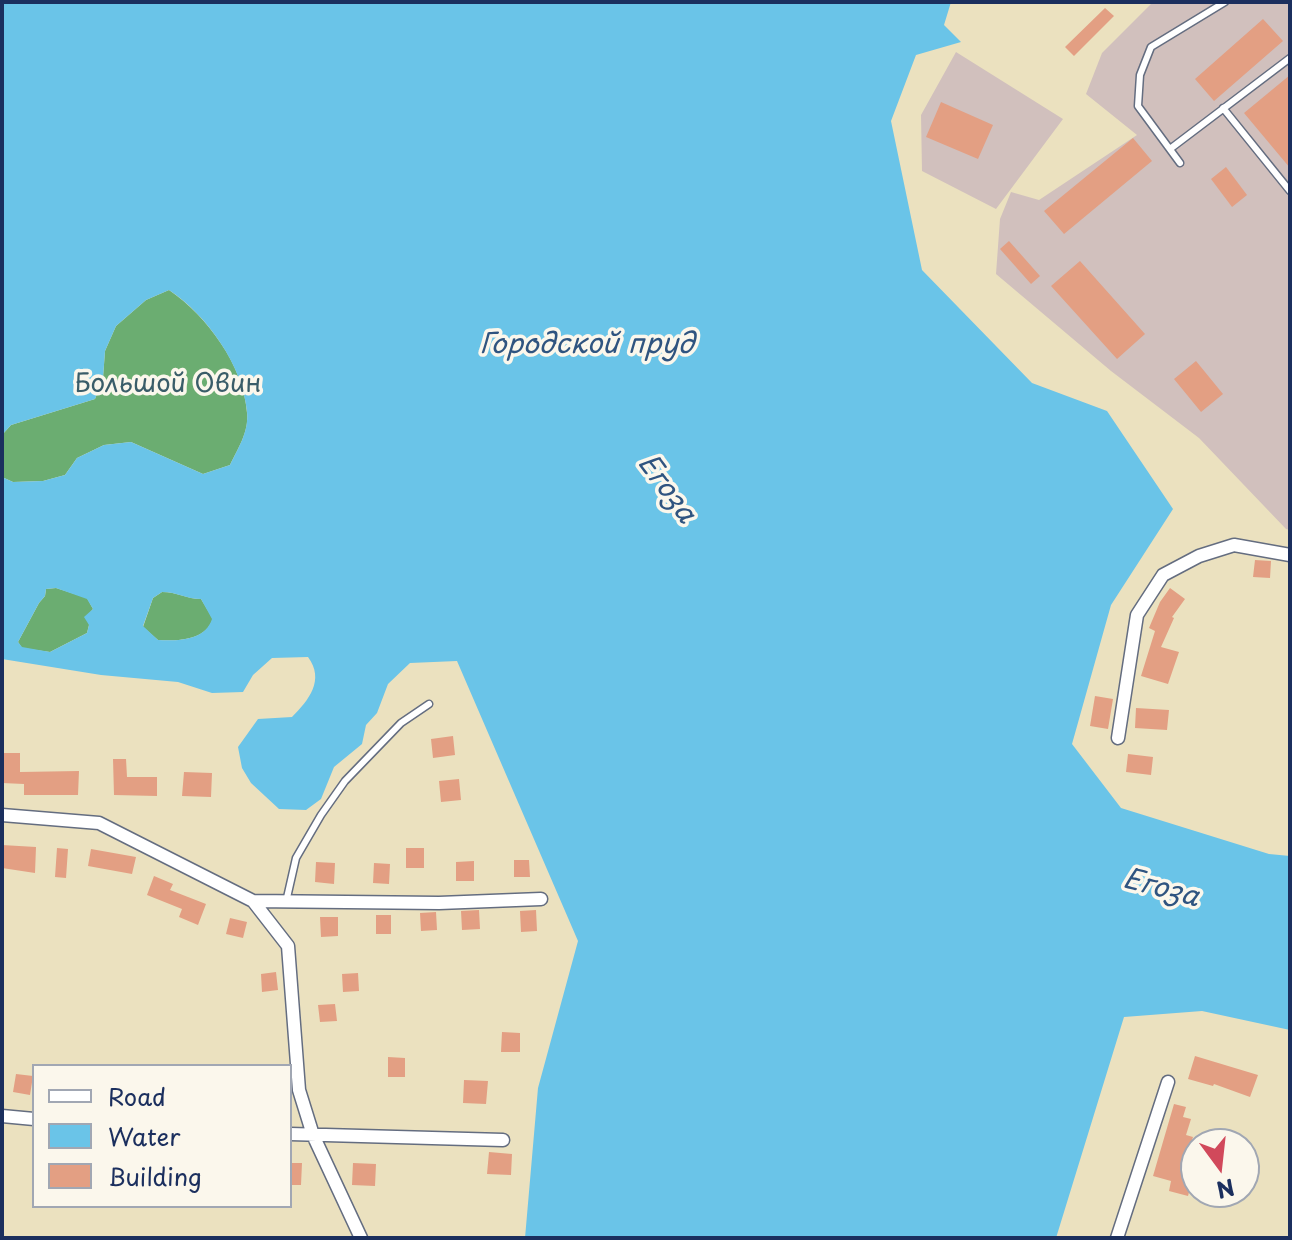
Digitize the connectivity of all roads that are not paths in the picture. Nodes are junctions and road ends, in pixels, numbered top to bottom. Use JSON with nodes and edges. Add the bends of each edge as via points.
{"nodes":[{"id":1,"x":1225,"y":2,"type":"edge"},
{"id":2,"x":1290,"y":58,"type":"edge"},
{"id":3,"x":1223,"y":108,"type":"junction"},
{"id":4,"x":1170,"y":149,"type":"junction"},
{"id":5,"x":1180,"y":163,"type":"dead end"},
{"id":6,"x":1290,"y":191,"type":"edge"},
{"id":7,"x":1290,"y":555,"type":"edge"},
{"id":8,"x":429,"y":704,"type":"dead end"},
{"id":9,"x":1118,"y":738,"type":"dead end"},
{"id":10,"x":2,"y":815,"type":"edge"},
{"id":11,"x":541,"y":899,"type":"dead end"},
{"id":12,"x":253,"y":901,"type":"junction"},
{"id":13,"x":286,"y":902,"type":"junction"},
{"id":14,"x":1168,"y":1082,"type":"dead end"},
{"id":15,"x":2,"y":1116,"type":"edge"},
{"id":16,"x":32,"y":1119,"type":"edge"},
{"id":17,"x":292,"y":1134,"type":"edge"},
{"id":18,"x":313,"y":1135,"type":"junction"},
{"id":19,"x":503,"y":1140,"type":"dead end"},
{"id":20,"x":361,"y":1238,"type":"edge"},
{"id":21,"x":1117,"y":1238,"type":"edge"}],
"edges":[{"from":1,"to":4,"type":"lane","via":[[1151,47],[1140,75],[1138,106]]},
{"from":2,"to":3,"type":"lane"},
{"from":3,"to":4,"type":"lane"},
{"from":3,"to":6,"type":"lane"},
{"from":4,"to":5,"type":"lane"},
{"from":7,"to":9,"type":"street","via":[[1234,545],[1163,575],[1137,615]]},
{"from":8,"to":13,"type":"lane","via":[[401,723],[345,781],[296,858]]},
{"from":10,"to":12,"type":"street","via":[[99,823]]},
{"from":11,"to":13,"type":"street"},
{"from":12,"to":13,"type":"street"},
{"from":12,"to":18,"type":"street","via":[[288,946],[299,1090]]},
{"from":14,"to":21,"type":"street"},
{"from":15,"to":16,"type":"street"},
{"from":17,"to":18,"type":"street"},
{"from":18,"to":19,"type":"street"},
{"from":18,"to":20,"type":"street"}]}
